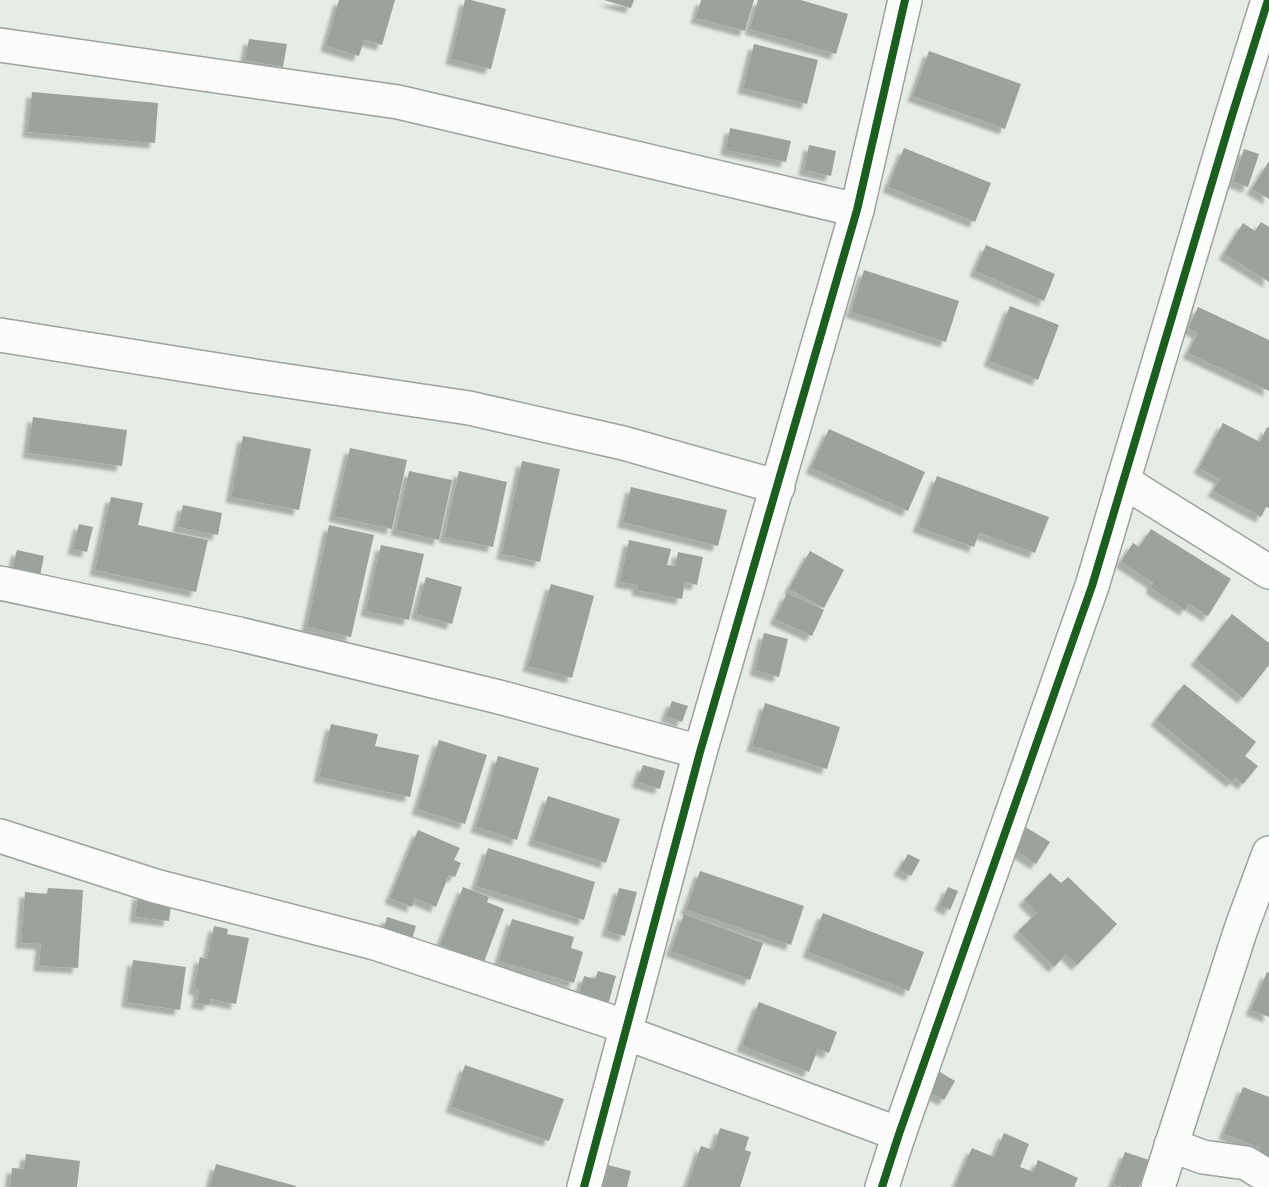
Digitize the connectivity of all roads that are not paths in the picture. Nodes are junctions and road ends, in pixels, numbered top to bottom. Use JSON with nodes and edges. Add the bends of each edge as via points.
{"nodes":[{"id":1,"x":905,"y":0,"type":"edge"},
{"id":2,"x":1268,"y":0,"type":"edge"},
{"id":3,"x":0,"y":45,"type":"edge"},
{"id":4,"x":857,"y":210,"type":"junction"},
{"id":5,"x":0,"y":335,"type":"edge"},
{"id":6,"x":1123,"y":481,"type":"junction"},
{"id":7,"x":778,"y":487,"type":"junction"},
{"id":8,"x":1269,"y":572,"type":"edge"},
{"id":9,"x":0,"y":583,"type":"edge"},
{"id":10,"x":700,"y":752,"type":"junction"},
{"id":11,"x":0,"y":836,"type":"edge"},
{"id":12,"x":1269,"y":853,"type":"edge"},
{"id":13,"x":626,"y":1030,"type":"junction"},
{"id":14,"x":899,"y":1134,"type":"junction"},
{"id":15,"x":1171,"y":1145,"type":"junction"},
{"id":16,"x":1269,"y":1177,"type":"edge"},
{"id":17,"x":584,"y":1187,"type":"edge"},
{"id":18,"x":882,"y":1187,"type":"edge"},
{"id":19,"x":1158,"y":1187,"type":"edge"}],
"edges":[{"from":1,"to":4,"type":"street"},
{"from":2,"to":6,"type":"street"},
{"from":3,"to":4,"type":"street","via":[[398,102]]},
{"from":4,"to":7,"type":"street"},
{"from":5,"to":7,"type":"street","via":[[469,408],[623,443]]},
{"from":6,"to":8,"type":"street"},
{"from":6,"to":14,"type":"street","via":[[1092,586]]},
{"from":7,"to":10,"type":"street"},
{"from":9,"to":10,"type":"street","via":[[262,639],[499,697]]},
{"from":10,"to":13,"type":"street"},
{"from":11,"to":13,"type":"street","via":[[155,886],[375,943]]},
{"from":12,"to":15,"type":"street"},
{"from":13,"to":14,"type":"street"},
{"from":13,"to":17,"type":"street"},
{"from":14,"to":18,"type":"street"},
{"from":15,"to":16,"type":"street","via":[[1203,1157],[1246,1163]]},
{"from":15,"to":19,"type":"street"}]}
